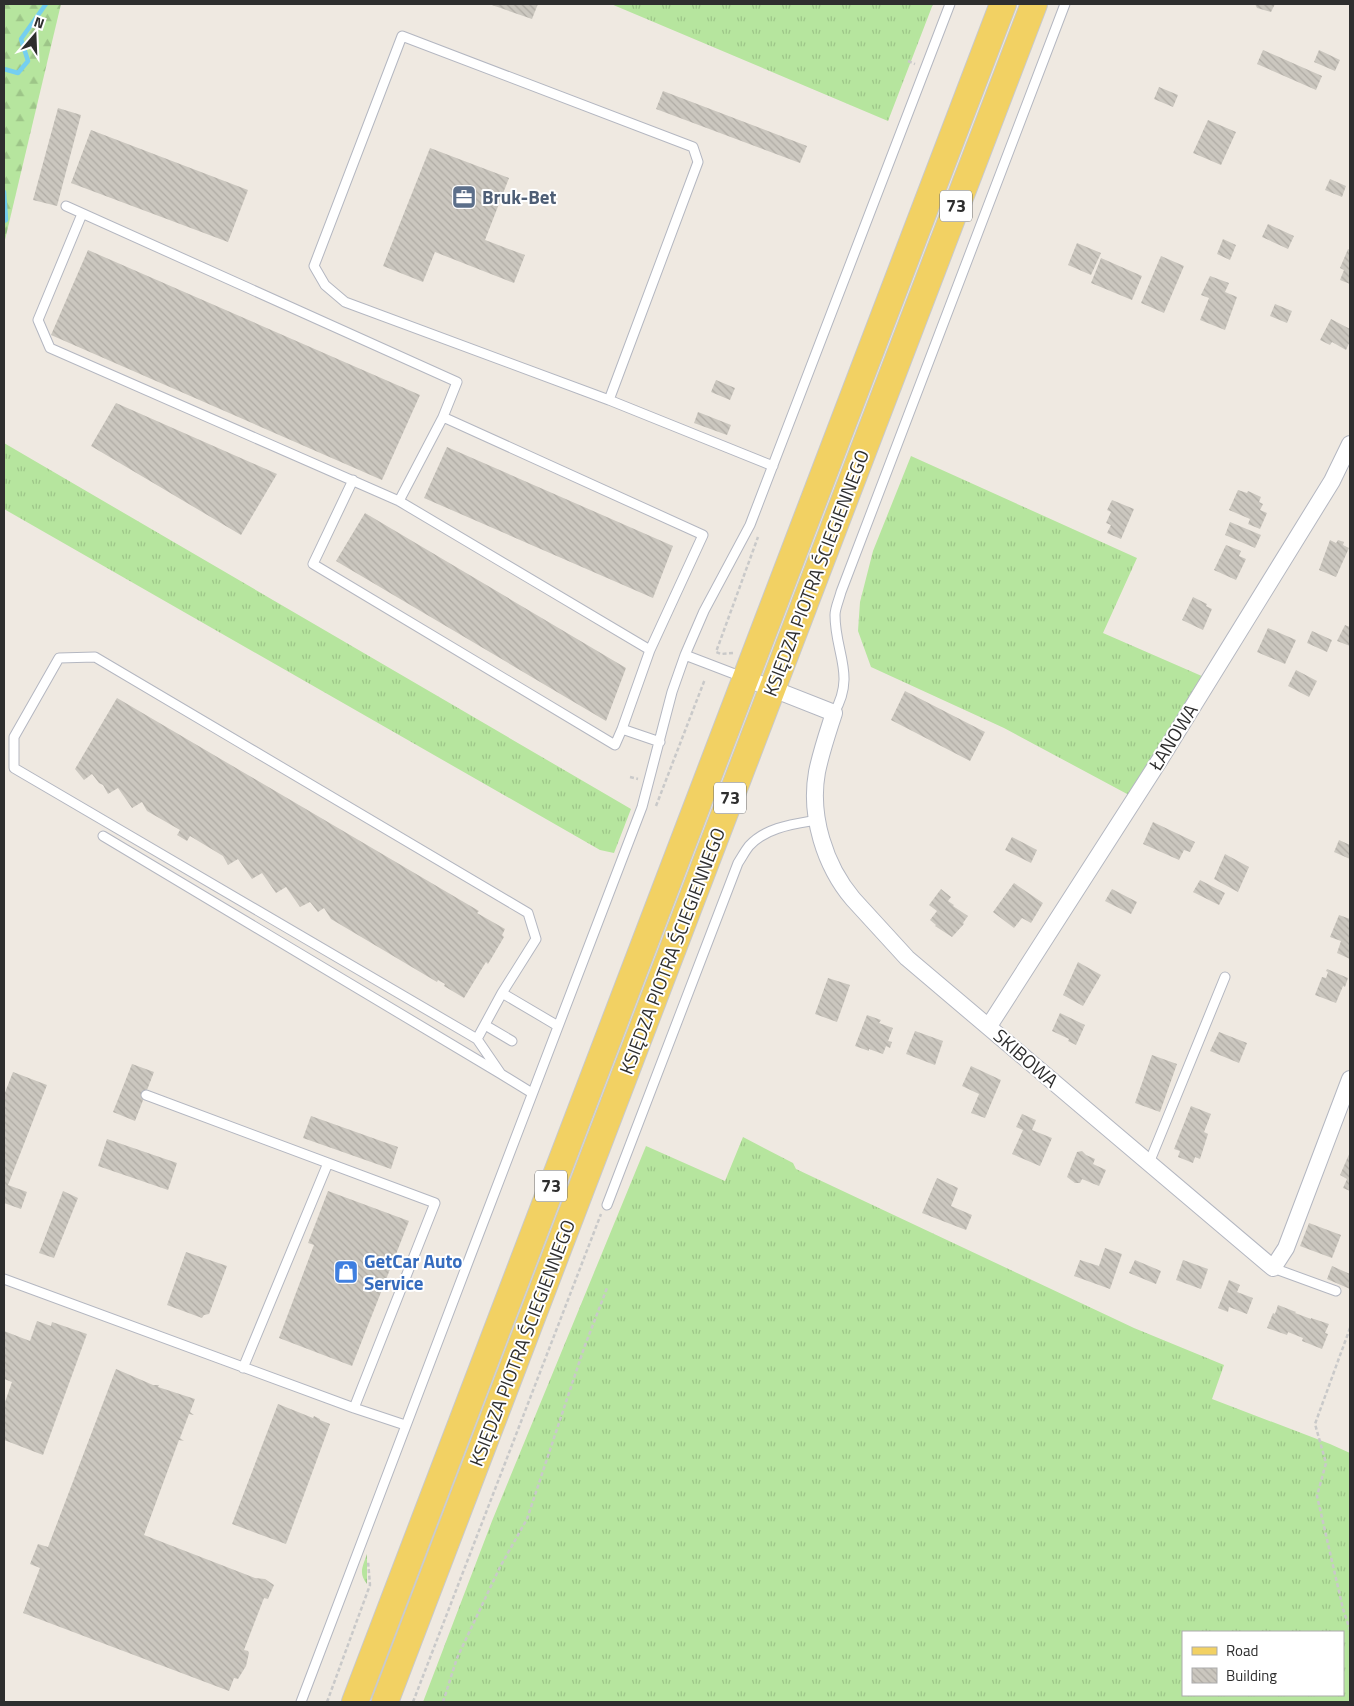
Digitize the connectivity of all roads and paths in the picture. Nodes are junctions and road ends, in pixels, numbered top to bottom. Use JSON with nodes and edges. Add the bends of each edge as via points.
{"nodes":[{"id":1,"x":950,"y":4,"type":"edge"},
{"id":2,"x":1003,"y":4,"type":"edge"},
{"id":3,"x":1034,"y":4,"type":"edge"},
{"id":4,"x":1066,"y":4,"type":"edge"},
{"id":5,"x":66,"y":206,"type":"dead end"},
{"id":6,"x":82,"y":214,"type":"junction"},
{"id":7,"x":609,"y":400,"type":"junction"},
{"id":8,"x":443,"y":417,"type":"junction"},
{"id":9,"x":1350,"y":444,"type":"edge"},
{"id":10,"x":773,"y":466,"type":"junction"},
{"id":11,"x":353,"y":480,"type":"junction"},
{"id":12,"x":399,"y":501,"type":"junction"},
{"id":13,"x":650,"y":650,"type":"junction"},
{"id":14,"x":685,"y":655,"type":"junction"},
{"id":15,"x":745,"y":678,"type":"junction"},
{"id":16,"x":705,"y":679,"type":"dead end"},
{"id":17,"x":772,"y":689,"type":"junction"},
{"id":18,"x":834,"y":713,"type":"junction"},
{"id":19,"x":622,"y":729,"type":"junction"},
{"id":20,"x":660,"y":742,"type":"junction"},
{"id":21,"x":655,"y":808,"type":"dead end"},
{"id":22,"x":817,"y":820,"type":"junction"},
{"id":23,"x":103,"y":836,"type":"dead end"},
{"id":24,"x":1225,"y":978,"type":"dead end"},
{"id":25,"x":502,"y":993,"type":"junction"},
{"id":26,"x":485,"y":1025,"type":"junction"},
{"id":27,"x":558,"y":1026,"type":"junction"},
{"id":28,"x":989,"y":1026,"type":"junction"},
{"id":29,"x":477,"y":1039,"type":"junction"},
{"id":30,"x":512,"y":1041,"type":"dead end"},
{"id":31,"x":501,"y":1074,"type":"junction"},
{"id":32,"x":1350,"y":1079,"type":"edge"},
{"id":33,"x":532,"y":1093,"type":"junction"},
{"id":34,"x":146,"y":1095,"type":"dead end"},
{"id":35,"x":328,"y":1163,"type":"junction"},
{"id":36,"x":1149,"y":1163,"type":"junction"},
{"id":37,"x":607,"y":1205,"type":"joint"},
{"id":38,"x":1274,"y":1268,"type":"junction"},
{"id":39,"x":4,"y":1279,"type":"edge"},
{"id":40,"x":607,"y":1288,"type":"dead end"},
{"id":41,"x":1336,"y":1291,"type":"dead end"},
{"id":42,"x":1350,"y":1328,"type":"edge"},
{"id":43,"x":243,"y":1368,"type":"junction"},
{"id":44,"x":354,"y":1408,"type":"junction"},
{"id":45,"x":406,"y":1425,"type":"junction"},
{"id":46,"x":368,"y":1560,"type":"dead end"},
{"id":47,"x":1350,"y":1630,"type":"edge"},
{"id":48,"x":301,"y":1702,"type":"edge"},
{"id":49,"x":327,"y":1702,"type":"edge"},
{"id":50,"x":355,"y":1702,"type":"edge"},
{"id":51,"x":385,"y":1702,"type":"edge"},
{"id":52,"x":414,"y":1702,"type":"edge"},
{"id":53,"x":442,"y":1702,"type":"edge"}],
"edges":[{"from":1,"to":10,"type":"lane"},
{"from":2,"to":15,"type":"main road","name":"KSIĘDZA PIOTRA ŚCIEGIENNEGO","number":"73"},
{"from":3,"to":17,"type":"main road","name":"KSIĘDZA PIOTRA ŚCIEGIENNEGO","number":"73"},
{"from":4,"to":18,"type":"lane","via":[[841,592],[835,613],[845,677],[841,701]]},
{"from":5,"to":6,"type":"lane"},
{"from":6,"to":8,"type":"lane","via":[[457,382]]},
{"from":6,"to":11,"type":"lane","via":[[38,320],[50,348]]},
{"from":7,"to":7,"type":"lane","via":[[345,302],[325,285],[314,266],[402,36],[693,147],[698,162]]},
{"from":7,"to":10,"type":"lane"},
{"from":8,"to":12,"type":"lane"},
{"from":8,"to":13,"type":"lane","via":[[703,535]]},
{"from":9,"to":28,"type":"street","name":"ŁANOWA","via":[[1332,481],[1166,749]]},
{"from":10,"to":14,"type":"lane","via":[[750,525],[704,611]]},
{"from":11,"to":12,"type":"lane"},
{"from":11,"to":19,"type":"lane","via":[[314,564],[616,745]]},
{"from":12,"to":13,"type":"lane"},
{"from":13,"to":19,"type":"lane"},
{"from":14,"to":15,"type":"lane"},
{"from":14,"to":20,"type":"lane"},
{"from":15,"to":17,"type":"street"},
{"from":15,"to":50,"type":"main road","name":"KSIĘDZA PIOTRA ŚCIEGIENNEGO","number":"73"},
{"from":16,"to":21,"type":"path"},
{"from":17,"to":18,"type":"street"},
{"from":17,"to":51,"type":"main road","name":"KSIĘDZA PIOTRA ŚCIEGIENNEGO","number":"73"},
{"from":18,"to":22,"type":"street","name":"SKIBOWA","via":[[817,773],[814,806]]},
{"from":19,"to":20,"type":"lane"},
{"from":20,"to":27,"type":"lane","via":[[642,807]]},
{"from":22,"to":28,"type":"street","name":"SKIBOWA","via":[[831,866],[845,890],[907,958]]},
{"from":22,"to":37,"type":"lane","via":[[778,828],[764,835],[749,846],[738,862]]},
{"from":23,"to":31,"type":"lane"},
{"from":24,"to":36,"type":"lane"},
{"from":25,"to":26,"type":"lane"},
{"from":25,"to":27,"type":"lane"},
{"from":25,"to":29,"type":"lane","via":[[536,939],[528,913],[95,657],[59,658],[14,737],[14,768]]},
{"from":26,"to":29,"type":"lane"},
{"from":26,"to":30,"type":"lane"},
{"from":27,"to":33,"type":"lane"},
{"from":28,"to":36,"type":"street","name":"SKIBOWA"},
{"from":29,"to":31,"type":"lane"},
{"from":31,"to":33,"type":"lane"},
{"from":32,"to":38,"type":"street","via":[[1286,1248]]},
{"from":33,"to":45,"type":"lane"},
{"from":34,"to":35,"type":"lane"},
{"from":35,"to":43,"type":"lane"},
{"from":35,"to":44,"type":"lane","via":[[435,1203]]},
{"from":36,"to":38,"type":"street","name":"SKIBOWA"},
{"from":37,"to":52,"type":"path","via":[[599,1216]]},
{"from":38,"to":41,"type":"lane"},
{"from":39,"to":43,"type":"lane"},
{"from":40,"to":53,"type":"path","via":[[527,1519],[500,1567],[457,1658]]},
{"from":42,"to":47,"type":"path","via":[[1316,1424],[1326,1463],[1317,1496]]},
{"from":43,"to":44,"type":"lane"},
{"from":44,"to":45,"type":"lane"},
{"from":45,"to":48,"type":"lane"},
{"from":46,"to":49,"type":"path","via":[[370,1585]]}]}
